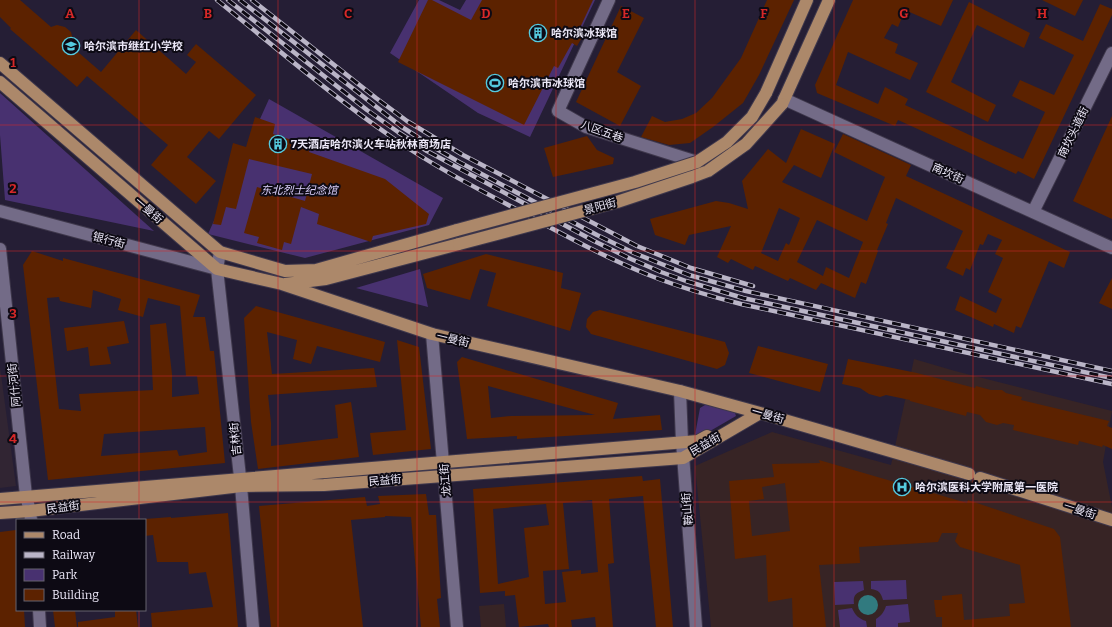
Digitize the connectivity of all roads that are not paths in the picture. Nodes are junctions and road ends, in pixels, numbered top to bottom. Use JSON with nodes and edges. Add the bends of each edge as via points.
{"nodes":[{"id":1,"x":609,"y":0,"type":"edge"},
{"id":2,"x":807,"y":0,"type":"edge"},
{"id":3,"x":829,"y":0,"type":"edge"},
{"id":4,"x":1112,"y":53,"type":"edge"},
{"id":5,"x":0,"y":63,"type":"edge"},
{"id":6,"x":0,"y":82,"type":"edge"},
{"id":7,"x":783,"y":101,"type":"junction"},
{"id":8,"x":696,"y":162,"type":"junction"},
{"id":9,"x":0,"y":211,"type":"edge"},
{"id":10,"x":1033,"y":212,"type":"junction"},
{"id":11,"x":1112,"y":248,"type":"edge"},
{"id":12,"x":0,"y":249,"type":"edge"},
{"id":13,"x":220,"y":252,"type":"junction"},
{"id":14,"x":217,"y":269,"type":"junction"},
{"id":15,"x":316,"y":270,"type":"joint"},
{"id":16,"x":282,"y":284,"type":"junction"},
{"id":17,"x":432,"y":334,"type":"junction"},
{"id":18,"x":680,"y":391,"type":"junction"},
{"id":19,"x":756,"y":411,"type":"junction"},
{"id":20,"x":682,"y":442,"type":"junction"},
{"id":21,"x":683,"y":458,"type":"junction"},
{"id":22,"x":443,"y":463,"type":"junction"},
{"id":23,"x":444,"y":475,"type":"junction"},
{"id":24,"x":240,"y":482,"type":"junction"},
{"id":25,"x":26,"y":496,"type":"junction"},
{"id":26,"x":0,"y":499,"type":"edge"},
{"id":27,"x":0,"y":513,"type":"edge"},
{"id":28,"x":30,"y":515,"type":"edge"},
{"id":29,"x":1112,"y":520,"type":"edge"},
{"id":30,"x":39,"y":611,"type":"edge"},
{"id":31,"x":40,"y":627,"type":"edge"},
{"id":32,"x":253,"y":627,"type":"edge"},
{"id":33,"x":457,"y":627,"type":"edge"},
{"id":34,"x":696,"y":627,"type":"edge"}],
"edges":[{"from":1,"to":8,"type":"street","name":"八区五巷","via":[[558,111],[586,127]]},
{"from":2,"to":8,"type":"main road","name":"景阳街","bridge":true,"via":[[766,93],[752,117],[727,142]]},
{"from":3,"to":7,"type":"main road","name":"景阳街"},
{"from":4,"to":10,"type":"street","name":"南坎头道街"},
{"from":5,"to":13,"type":"main road","name":"一曼街"},
{"from":6,"to":14,"type":"main road","name":"一曼街"},
{"from":7,"to":10,"type":"street","name":"南坎街"},
{"from":7,"to":16,"type":"main road","name":"景阳街","bridge":true,"via":[[746,144],[708,171],[692,177],[617,202],[326,279]]},
{"from":8,"to":15,"type":"main road","name":"景阳街","bridge":true,"via":[[635,182]]},
{"from":9,"to":14,"type":"street","name":"银行街"},
{"from":10,"to":11,"type":"street","name":"南坎街"},
{"from":12,"to":25,"type":"street","name":"阿什河街"},
{"from":13,"to":14,"type":"street","name":"吉林街"},
{"from":13,"to":15,"type":"main road","name":"一曼街","via":[[285,271]]},
{"from":14,"to":16,"type":"main road","name":"一曼街"},
{"from":14,"to":24,"type":"street","name":"吉林街"},
{"from":16,"to":17,"type":"main road","name":"一曼街"},
{"from":17,"to":18,"type":"main road","name":"一曼街"},
{"from":17,"to":22,"type":"street","name":"龙江街"},
{"from":18,"to":19,"type":"main road","name":"一曼街"},
{"from":18,"to":20,"type":"street","name":"鞍山街"},
{"from":19,"to":20,"type":"main road","name":"民益街","via":[[698,441]]},
{"from":19,"to":21,"type":"main road","name":"民益街"},
{"from":19,"to":29,"type":"main road","name":"一曼街"},
{"from":20,"to":21,"type":"street","name":"鞍山街"},
{"from":20,"to":22,"type":"main road","name":"民益街"},
{"from":21,"to":23,"type":"main road","name":"民益街"},
{"from":21,"to":34,"type":"street","name":"鞍山街"},
{"from":22,"to":23,"type":"street","name":"龙江街"},
{"from":22,"to":24,"type":"main road","name":"民益街"},
{"from":23,"to":24,"type":"main road","name":"民益街","via":[[324,485]]},
{"from":23,"to":33,"type":"street","name":"龙江街"},
{"from":24,"to":25,"type":"main road","name":"民益街"},
{"from":24,"to":28,"type":"main road","name":"民益街"},
{"from":24,"to":32,"type":"street","name":"吉林街"},
{"from":25,"to":26,"type":"main road","name":"民益街"},
{"from":25,"to":28,"type":"street","name":"阿什河街"},
{"from":27,"to":28,"type":"main road","name":"民益街"},
{"from":30,"to":31,"type":"street"}]}
